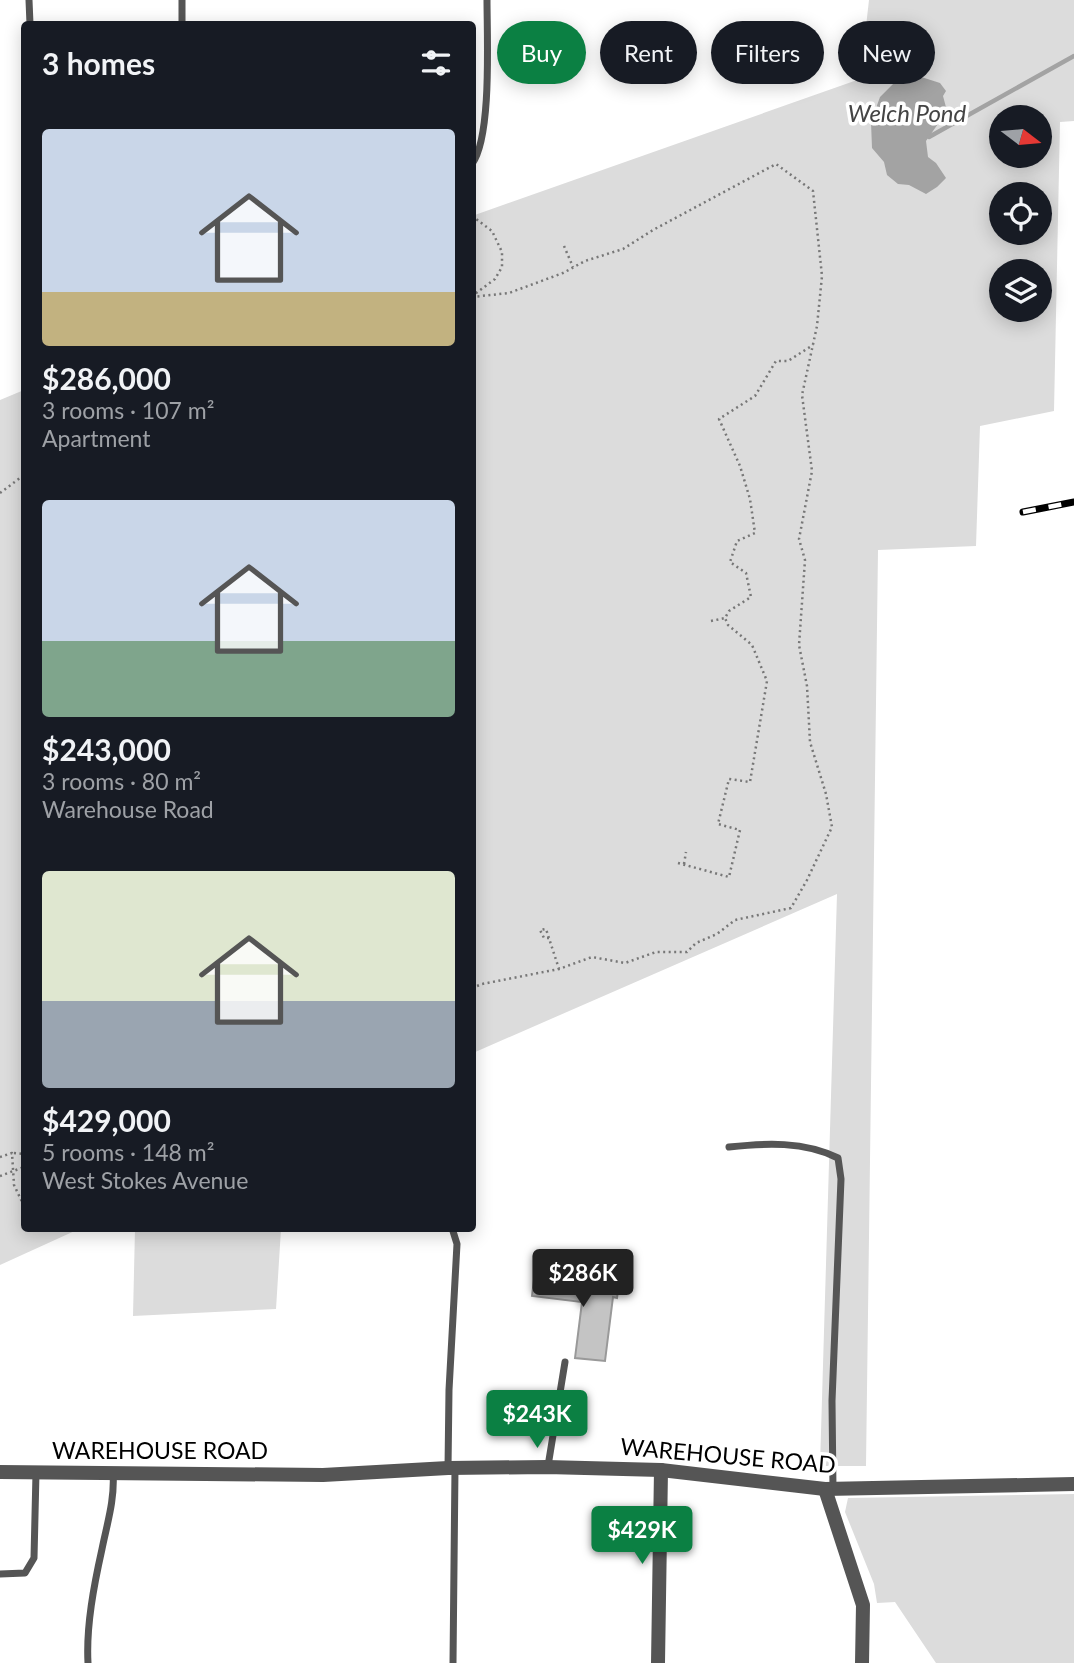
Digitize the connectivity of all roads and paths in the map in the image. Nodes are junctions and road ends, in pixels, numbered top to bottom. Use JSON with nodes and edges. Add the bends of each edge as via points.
{"nodes":[{"id":1,"x":29,"y":0,"type":"edge"},
{"id":2,"x":182,"y":0,"type":"edge"},
{"id":3,"x":487,"y":0,"type":"edge"},
{"id":4,"x":30,"y":21,"type":"edge"},
{"id":5,"x":182,"y":21,"type":"edge"},
{"id":6,"x":476,"y":159,"type":"edge"},
{"id":7,"x":476,"y":219,"type":"edge"},
{"id":8,"x":564,"y":246,"type":"dead end"},
{"id":9,"x":573,"y":267,"type":"junction"},
{"id":10,"x":476,"y":293,"type":"edge"},
{"id":11,"x":476,"y":296,"type":"edge"},
{"id":12,"x":813,"y":345,"type":"junction"},
{"id":13,"x":21,"y":477,"type":"edge"},
{"id":14,"x":0,"y":493,"type":"edge"},
{"id":15,"x":725,"y":618,"type":"junction"},
{"id":16,"x":711,"y":621,"type":"dead end"},
{"id":17,"x":718,"y":824,"type":"junction"},
{"id":18,"x":715,"y":829,"type":"dead end"},
{"id":19,"x":686,"y":852,"type":"dead end"},
{"id":20,"x":678,"y":863,"type":"dead end"},
{"id":21,"x":684,"y":864,"type":"junction"},
{"id":22,"x":549,"y":938,"type":"dead end"},
{"id":23,"x":559,"y":969,"type":"junction"},
{"id":24,"x":476,"y":986,"type":"edge"},
{"id":25,"x":729,"y":1147,"type":"dead end"},
{"id":26,"x":12,"y":1153,"type":"junction"},
{"id":27,"x":21,"y":1154,"type":"edge"},
{"id":28,"x":0,"y":1157,"type":"edge"},
{"id":29,"x":21,"y":1168,"type":"edge"},
{"id":30,"x":14,"y":1171,"type":"junction"},
{"id":31,"x":0,"y":1176,"type":"edge"},
{"id":32,"x":21,"y":1200,"type":"edge"},
{"id":33,"x":453,"y":1232,"type":"edge"},
{"id":34,"x":565,"y":1362,"type":"dead end"},
{"id":35,"x":452,"y":1467,"type":"junction"},
{"id":36,"x":547,"y":1467,"type":"junction"},
{"id":37,"x":661,"y":1470,"type":"junction"},
{"id":38,"x":0,"y":1472,"type":"edge"},
{"id":39,"x":36,"y":1472,"type":"junction"},
{"id":40,"x":113,"y":1473,"type":"junction"},
{"id":41,"x":1074,"y":1484,"type":"edge"},
{"id":42,"x":829,"y":1489,"type":"junction"},
{"id":43,"x":0,"y":1574,"type":"edge"},
{"id":44,"x":88,"y":1663,"type":"edge"},
{"id":45,"x":453,"y":1663,"type":"edge"},
{"id":46,"x":658,"y":1663,"type":"edge"},
{"id":47,"x":862,"y":1663,"type":"edge"}],
"edges":[{"from":1,"to":4,"type":"lane"},
{"from":2,"to":5,"type":"lane"},
{"from":3,"to":6,"type":"lane","via":[[485,125]]},
{"from":7,"to":10,"type":"path","via":[[492,231],[502,252],[502,267],[495,279]]},
{"from":8,"to":9,"type":"path"},
{"from":9,"to":11,"type":"path","via":[[509,293]]},
{"from":9,"to":12,"type":"path","via":[[624,249],[776,164],[813,191],[821,276]]},
{"from":12,"to":15,"type":"path","via":[[788,361],[776,360],[755,396],[719,419],[740,466],[755,533],[737,541],[730,562],[746,573],[751,597]]},
{"from":12,"to":23,"type":"path","via":[[802,396],[812,471],[799,539],[805,560],[799,645],[810,742],[832,827],[791,908],[735,920],[687,952],[656,952],[625,962],[592,957]]},
{"from":13,"to":14,"type":"path"},
{"from":15,"to":16,"type":"path"},
{"from":15,"to":17,"type":"path","via":[[752,645],[767,681],[750,782],[729,779]]},
{"from":17,"to":18,"type":"path"},
{"from":17,"to":21,"type":"path","via":[[740,830],[728,879]]},
{"from":19,"to":21,"type":"path"},
{"from":20,"to":21,"type":"path"},
{"from":22,"to":23,"type":"path"},
{"from":23,"to":24,"type":"path"},
{"from":25,"to":42,"type":"lane","via":[[774,1144],[822,1150],[838,1158],[842,1179]]},
{"from":26,"to":27,"type":"path"},
{"from":26,"to":28,"type":"path"},
{"from":26,"to":30,"type":"path"},
{"from":29,"to":30,"type":"path"},
{"from":30,"to":31,"type":"path"},
{"from":30,"to":32,"type":"path"},
{"from":33,"to":35,"type":"lane","via":[[457,1244],[449,1390]]},
{"from":34,"to":36,"type":"lane"},
{"from":35,"to":36,"type":"street","name":"WAREHOUSE ROAD"},
{"from":35,"to":40,"type":"street","name":"WAREHOUSE ROAD","via":[[323,1475]]},
{"from":35,"to":45,"type":"lane"},
{"from":36,"to":37,"type":"street","name":"WAREHOUSE ROAD"},
{"from":37,"to":42,"type":"street","name":"WAREHOUSE ROAD"},
{"from":37,"to":46,"type":"street"},
{"from":38,"to":39,"type":"street","name":"WAREHOUSE ROAD"},
{"from":39,"to":40,"type":"street","name":"WAREHOUSE ROAD"},
{"from":39,"to":43,"type":"lane","via":[[34,1558],[25,1573]]},
{"from":40,"to":44,"type":"lane"},
{"from":41,"to":42,"type":"street","name":"WAREHOUSE ROAD"},
{"from":42,"to":47,"type":"street","via":[[863,1605]]}]}
